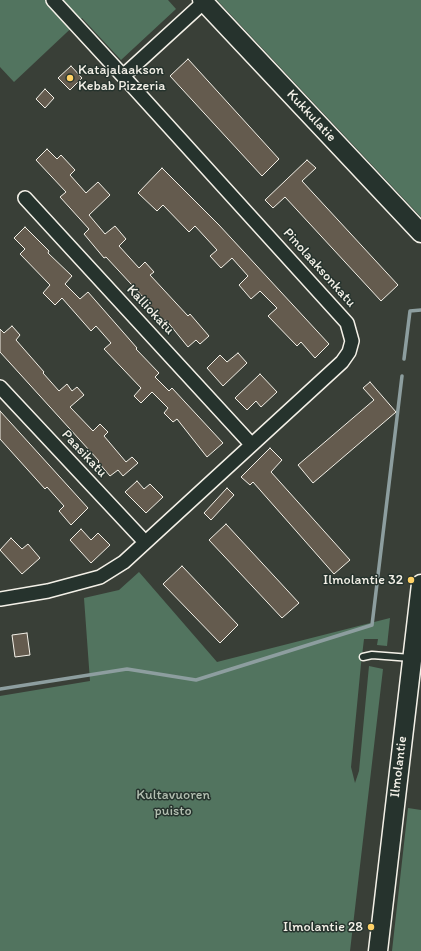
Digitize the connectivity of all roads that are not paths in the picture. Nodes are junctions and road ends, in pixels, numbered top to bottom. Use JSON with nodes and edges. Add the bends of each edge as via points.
{"nodes":[{"id":1,"x":53,"y":0,"type":"edge"},
{"id":2,"x":203,"y":1,"type":"edge"},
{"id":3,"x":123,"y":76,"type":"junction"},
{"id":4,"x":25,"y":198,"type":"dead end"},
{"id":5,"x":421,"y":233,"type":"edge"},
{"id":6,"x":0,"y":387,"type":"edge"},
{"id":7,"x":251,"y":444,"type":"junction"},
{"id":8,"x":145,"y":542,"type":"junction"},
{"id":9,"x":421,"y":584,"type":"edge"},
{"id":10,"x":0,"y":599,"type":"edge"},
{"id":11,"x":363,"y":657,"type":"dead end"},
{"id":12,"x":412,"y":658,"type":"junction"},
{"id":13,"x":378,"y":951,"type":"edge"}],
"edges":[{"from":1,"to":3,"type":"street","name":"Pinolaaksonkatu"},
{"from":2,"to":3,"type":"street"},
{"from":2,"to":5,"type":"street","name":"Kukkulatie"},
{"from":3,"to":7,"type":"street","name":"Pinolaaksonkatu","via":[[347,323],[351,332],[349,352],[342,362]]},
{"from":4,"to":7,"type":"street","name":"Kalliokatu"},
{"from":6,"to":8,"type":"street","name":"Paasikatu"},
{"from":7,"to":8,"type":"street","name":"Pinolaaksonkatu"},
{"from":8,"to":10,"type":"street","name":"Pinolaaksonkatu","via":[[124,562],[100,577],[48,591]]},
{"from":9,"to":12,"type":"street","name":"Ilmolantie"},
{"from":11,"to":12,"type":"lane","via":[[372,655]]},
{"from":12,"to":13,"type":"street","name":"Ilmolantie"}]}
